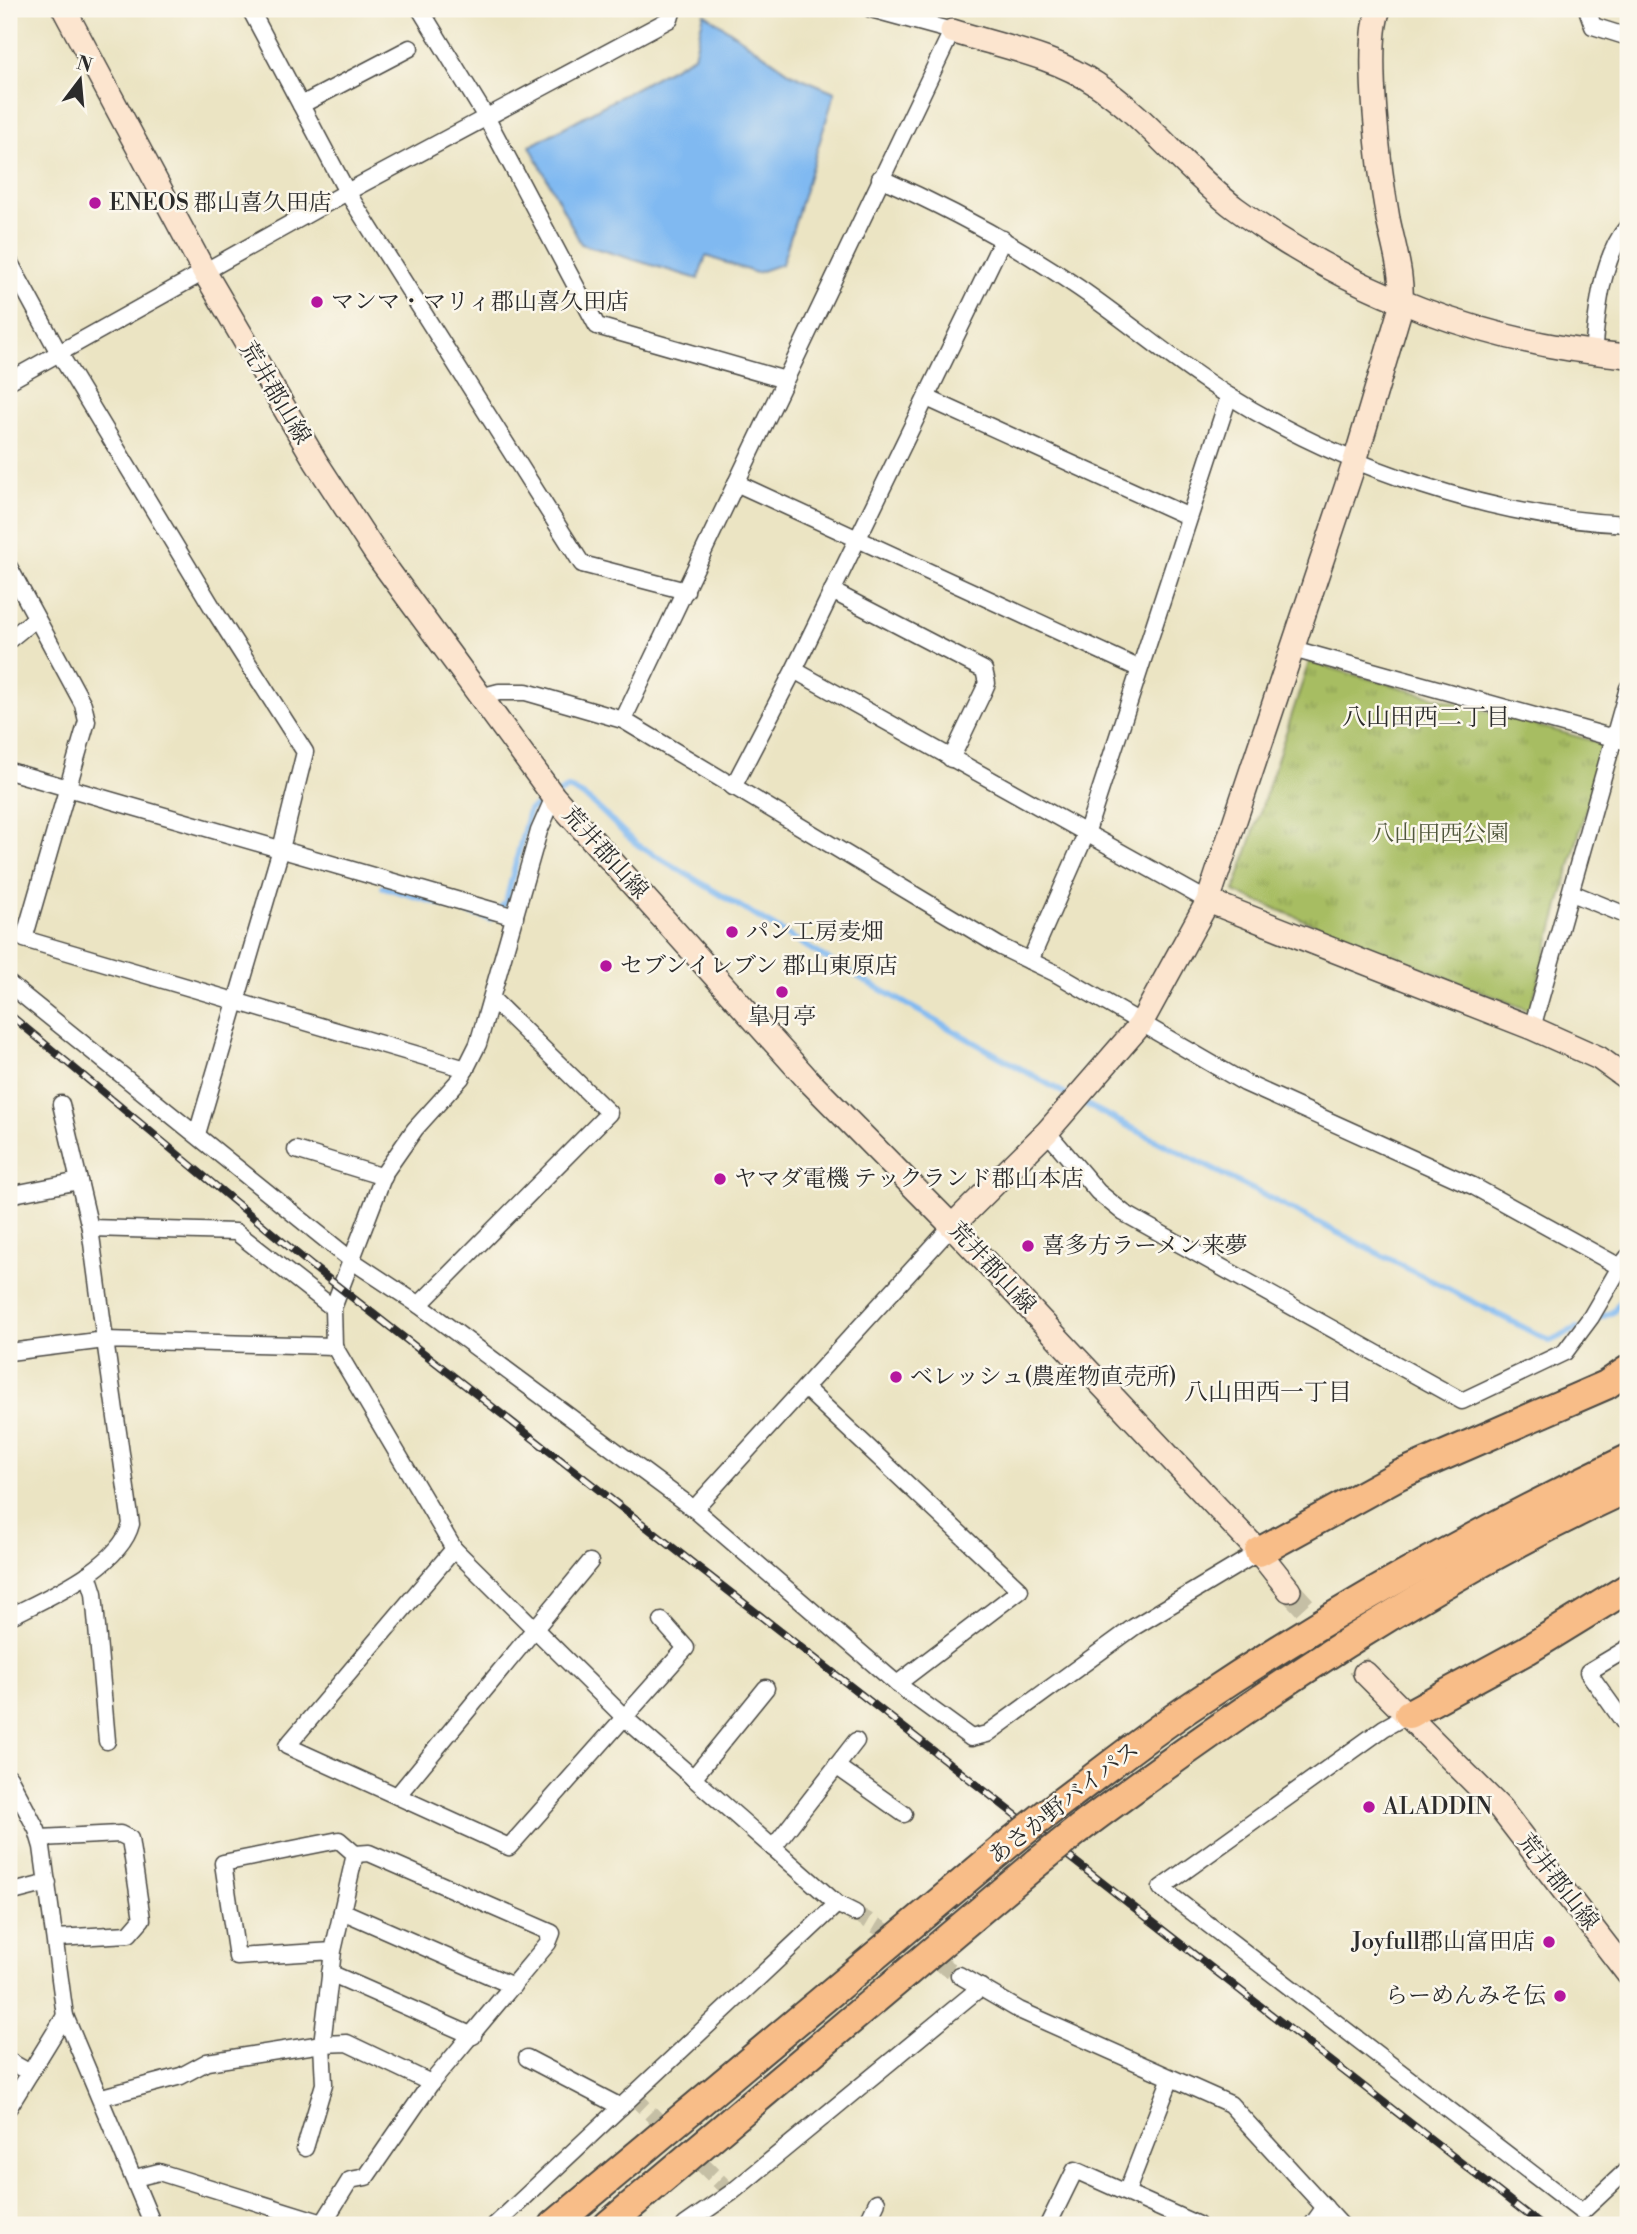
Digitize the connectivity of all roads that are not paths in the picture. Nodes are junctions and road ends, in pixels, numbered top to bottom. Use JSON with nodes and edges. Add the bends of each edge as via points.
{"nodes":[{"id":1,"x":64,"y":9,"type":"edge"},
{"id":2,"x":250,"y":9,"type":"edge"},
{"id":3,"x":420,"y":9,"type":"edge"},
{"id":4,"x":673,"y":9,"type":"edge"},
{"id":5,"x":871,"y":9,"type":"edge"},
{"id":6,"x":1379,"y":9,"type":"edge"},
{"id":7,"x":1587,"y":9,"type":"edge"},
{"id":8,"x":952,"y":31,"type":"junction"},
{"id":9,"x":1628,"y":37,"type":"edge"},
{"id":10,"x":410,"y":48,"type":"dead end"},
{"id":11,"x":301,"y":105,"type":"junction"},
{"id":12,"x":486,"y":117,"type":"junction"},
{"id":13,"x":880,"y":178,"type":"junction"},
{"id":14,"x":347,"y":192,"type":"junction"},
{"id":15,"x":1628,"y":226,"type":"edge"},
{"id":16,"x":1003,"y":239,"type":"junction"},
{"id":17,"x":9,"y":261,"type":"edge"},
{"id":18,"x":205,"y":273,"type":"junction"},
{"id":19,"x":1402,"y":299,"type":"junction"},
{"id":20,"x":59,"y":353,"type":"junction"},
{"id":21,"x":1593,"y":353,"type":"junction"},
{"id":22,"x":1628,"y":356,"type":"edge"},
{"id":23,"x":785,"y":380,"type":"junction"},
{"id":24,"x":9,"y":381,"type":"edge"},
{"id":25,"x":1229,"y":396,"type":"junction"},
{"id":26,"x":928,"y":398,"type":"junction"},
{"id":27,"x":1355,"y":461,"type":"junction"},
{"id":28,"x":736,"y":483,"type":"junction"},
{"id":29,"x":1187,"y":516,"type":"junction"},
{"id":30,"x":1628,"y":524,"type":"edge"},
{"id":31,"x":858,"y":539,"type":"junction"},
{"id":32,"x":9,"y":567,"type":"edge"},
{"id":33,"x":685,"y":591,"type":"junction"},
{"id":34,"x":832,"y":591,"type":"junction"},
{"id":35,"x":36,"y":618,"type":"junction"},
{"id":36,"x":9,"y":640,"type":"edge"},
{"id":37,"x":1293,"y":649,"type":"junction"},
{"id":38,"x":1138,"y":668,"type":"junction"},
{"id":39,"x":794,"y":670,"type":"junction"},
{"id":40,"x":1628,"y":688,"type":"edge"},
{"id":41,"x":480,"y":697,"type":"junction"},
{"id":42,"x":623,"y":720,"type":"junction"},
{"id":43,"x":1621,"y":740,"type":"edge"},
{"id":44,"x":951,"y":759,"type":"junction"},
{"id":45,"x":9,"y":771,"type":"edge"},
{"id":46,"x":66,"y":787,"type":"junction"},
{"id":47,"x":733,"y":787,"type":"junction"},
{"id":48,"x":554,"y":797,"type":"junction"},
{"id":49,"x":1086,"y":834,"type":"junction"},
{"id":50,"x":281,"y":849,"type":"junction"},
{"id":51,"x":1572,"y":893,"type":"junction"},
{"id":52,"x":1208,"y":901,"type":"junction"},
{"id":53,"x":1628,"y":916,"type":"edge"},
{"id":54,"x":515,"y":917,"type":"junction"},
{"id":55,"x":1030,"y":961,"type":"junction"},
{"id":56,"x":9,"y":985,"type":"edge"},
{"id":57,"x":492,"y":999,"type":"junction"},
{"id":58,"x":236,"y":1002,"type":"junction"},
{"id":59,"x":1140,"y":1025,"type":"junction"},
{"id":60,"x":1532,"y":1028,"type":"junction"},
{"id":61,"x":466,"y":1069,"type":"junction"},
{"id":62,"x":1628,"y":1079,"type":"edge"},
{"id":63,"x":61,"y":1104,"type":"dead end"},
{"id":64,"x":1047,"y":1132,"type":"junction"},
{"id":65,"x":197,"y":1134,"type":"junction"},
{"id":66,"x":296,"y":1150,"type":"dead end"},
{"id":67,"x":384,"y":1177,"type":"junction"},
{"id":68,"x":79,"y":1181,"type":"junction"},
{"id":69,"x":9,"y":1195,"type":"edge"},
{"id":70,"x":952,"y":1226,"type":"junction"},
{"id":71,"x":90,"y":1228,"type":"junction"},
{"id":72,"x":351,"y":1260,"type":"junction"},
{"id":73,"x":1624,"y":1262,"type":"edge"},
{"id":74,"x":419,"y":1305,"type":"junction"},
{"id":75,"x":333,"y":1308,"type":"junction"},
{"id":76,"x":105,"y":1340,"type":"junction"},
{"id":77,"x":334,"y":1346,"type":"junction"},
{"id":78,"x":9,"y":1352,"type":"edge"},
{"id":79,"x":1628,"y":1370,"type":"edge"},
{"id":80,"x":805,"y":1388,"type":"junction"},
{"id":81,"x":1628,"y":1450,"type":"edge"},
{"id":82,"x":1628,"y":1459,"type":"edge"},
{"id":83,"x":1596,"y":1474,"type":"junction"},
{"id":84,"x":1628,"y":1488,"type":"edge"},
{"id":85,"x":694,"y":1509,"type":"junction"},
{"id":86,"x":1628,"y":1510,"type":"edge"},
{"id":87,"x":454,"y":1549,"type":"junction"},
{"id":88,"x":1259,"y":1552,"type":"junction"},
{"id":89,"x":590,"y":1562,"type":"dead end"},
{"id":90,"x":1476,"y":1568,"type":"junction"},
{"id":91,"x":88,"y":1574,"type":"junction"},
{"id":92,"x":1628,"y":1588,"type":"edge"},
{"id":93,"x":1289,"y":1590,"type":"tunnel mouth"},
{"id":94,"x":9,"y":1618,"type":"edge"},
{"id":95,"x":663,"y":1621,"type":"dead end"},
{"id":96,"x":535,"y":1632,"type":"junction"},
{"id":97,"x":1628,"y":1648,"type":"edge"},
{"id":98,"x":1365,"y":1673,"type":"tunnel mouth"},
{"id":99,"x":897,"y":1684,"type":"junction"},
{"id":100,"x":766,"y":1688,"type":"dead end"},
{"id":101,"x":1409,"y":1714,"type":"junction"},
{"id":102,"x":626,"y":1719,"type":"junction"},
{"id":103,"x":1628,"y":1728,"type":"edge"},
{"id":104,"x":107,"y":1741,"type":"dead end"},
{"id":105,"x":856,"y":1741,"type":"dead end"},
{"id":106,"x":836,"y":1766,"type":"junction"},
{"id":107,"x":693,"y":1778,"type":"junction"},
{"id":108,"x":10,"y":1783,"type":"edge"},
{"id":109,"x":397,"y":1796,"type":"junction"},
{"id":110,"x":904,"y":1814,"type":"dead end"},
{"id":111,"x":40,"y":1838,"type":"junction"},
{"id":112,"x":773,"y":1848,"type":"junction"},
{"id":113,"x":355,"y":1854,"type":"junction"},
{"id":114,"x":48,"y":1883,"type":"junction"},
{"id":115,"x":9,"y":1893,"type":"edge"},
{"id":116,"x":837,"y":1904,"type":"junction"},
{"id":117,"x":342,"y":1911,"type":"junction"},
{"id":118,"x":855,"y":1913,"type":"tunnel mouth"},
{"id":119,"x":55,"y":1938,"type":"junction"},
{"id":120,"x":333,"y":1951,"type":"junction"},
{"id":121,"x":330,"y":1973,"type":"junction"},
{"id":122,"x":1628,"y":1974,"type":"edge"},
{"id":123,"x":959,"y":1975,"type":"tunnel mouth"},
{"id":124,"x":513,"y":1986,"type":"junction"},
{"id":125,"x":981,"y":1987,"type":"junction"},
{"id":126,"x":65,"y":2016,"type":"junction"},
{"id":127,"x":473,"y":2036,"type":"junction"},
{"id":128,"x":322,"y":2044,"type":"junction"},
{"id":129,"x":527,"y":2058,"type":"dead end"},
{"id":130,"x":9,"y":2061,"type":"edge"},
{"id":131,"x":30,"y":2073,"type":"junction"},
{"id":132,"x":1170,"y":2080,"type":"junction"},
{"id":133,"x":431,"y":2083,"type":"junction"},
{"id":134,"x":102,"y":2097,"type":"junction"},
{"id":135,"x":9,"y":2107,"type":"edge"},
{"id":136,"x":621,"y":2107,"type":"junction"},
{"id":137,"x":305,"y":2147,"type":"dead end"},
{"id":138,"x":1628,"y":2169,"type":"edge"},
{"id":139,"x":135,"y":2178,"type":"junction"},
{"id":140,"x":1126,"y":2191,"type":"junction"},
{"id":141,"x":877,"y":2202,"type":"dead end"},
{"id":142,"x":1325,"y":2207,"type":"junction"},
{"id":143,"x":322,"y":2224,"type":"edge"},
{"id":144,"x":153,"y":2225,"type":"edge"},
{"id":145,"x":495,"y":2225,"type":"edge"},
{"id":146,"x":554,"y":2225,"type":"edge"},
{"id":147,"x":608,"y":2225,"type":"edge"},
{"id":148,"x":685,"y":2225,"type":"edge"},
{"id":149,"x":866,"y":2225,"type":"edge"},
{"id":150,"x":1048,"y":2225,"type":"edge"},
{"id":151,"x":1198,"y":2225,"type":"edge"},
{"id":152,"x":1312,"y":2225,"type":"edge"},
{"id":153,"x":1341,"y":2225,"type":"edge"}],
"edges":[{"from":1,"to":18,"type":"street","name":"荒井郡山線"},
{"from":2,"to":11,"type":"street"},
{"from":3,"to":12,"type":"street"},
{"from":4,"to":12,"type":"street","via":[[670,19]]},
{"from":5,"to":8,"type":"street"},
{"from":6,"to":19,"type":"street","via":[[1373,28],[1373,61],[1385,202]]},
{"from":7,"to":9,"type":"street","via":[[1593,26]]},
{"from":8,"to":13,"type":"street"},
{"from":8,"to":19,"type":"street","via":[[1042,60],[1097,84],[1256,222],[1340,273]]},
{"from":10,"to":11,"type":"street"},
{"from":11,"to":14,"type":"street"},
{"from":12,"to":14,"type":"street"},
{"from":12,"to":23,"type":"street","via":[[597,326]]},
{"from":13,"to":16,"type":"street"},
{"from":13,"to":23,"type":"street"},
{"from":14,"to":18,"type":"street"},
{"from":14,"to":33,"type":"street","via":[[582,564]]},
{"from":15,"to":21,"type":"street","via":[[1619,237],[1608,269]]},
{"from":16,"to":25,"type":"street"},
{"from":16,"to":26,"type":"street"},
{"from":17,"to":20,"type":"street"},
{"from":18,"to":20,"type":"street"},
{"from":18,"to":41,"type":"street","name":"荒井郡山線","via":[[316,462]]},
{"from":19,"to":21,"type":"street","via":[[1481,331]]},
{"from":19,"to":27,"type":"street"},
{"from":20,"to":24,"type":"street"},
{"from":20,"to":50,"type":"street","via":[[302,745],[305,763]]},
{"from":21,"to":22,"type":"street"},
{"from":23,"to":28,"type":"street"},
{"from":25,"to":27,"type":"street"},
{"from":25,"to":29,"type":"street"},
{"from":26,"to":29,"type":"street"},
{"from":26,"to":31,"type":"street"},
{"from":27,"to":30,"type":"street","via":[[1492,503]]},
{"from":27,"to":37,"type":"street"},
{"from":28,"to":31,"type":"street"},
{"from":28,"to":33,"type":"street"},
{"from":29,"to":38,"type":"street"},
{"from":31,"to":34,"type":"street"},
{"from":31,"to":38,"type":"street"},
{"from":32,"to":35,"type":"street"},
{"from":33,"to":42,"type":"street"},
{"from":34,"to":39,"type":"street"},
{"from":34,"to":44,"type":"street","via":[[984,670],[984,690]]},
{"from":35,"to":36,"type":"street"},
{"from":35,"to":46,"type":"street","via":[[86,711],[87,721]]},
{"from":37,"to":43,"type":"street"},
{"from":37,"to":52,"type":"street"},
{"from":38,"to":49,"type":"street"},
{"from":39,"to":44,"type":"street"},
{"from":39,"to":47,"type":"street"},
{"from":40,"to":43,"type":"street"},
{"from":41,"to":42,"type":"street","via":[[526,692]]},
{"from":41,"to":48,"type":"street","name":"荒井郡山線"},
{"from":42,"to":47,"type":"street"},
{"from":43,"to":51,"type":"street"},
{"from":44,"to":49,"type":"street"},
{"from":45,"to":46,"type":"street"},
{"from":46,"to":50,"type":"street"},
{"from":46,"to":58,"type":"street","via":[[24,939]]},
{"from":47,"to":55,"type":"street"},
{"from":48,"to":54,"type":"street","via":[[539,831]]},
{"from":48,"to":70,"type":"street","name":"荒井郡山線","via":[[810,1082]]},
{"from":49,"to":52,"type":"street"},
{"from":49,"to":55,"type":"street"},
{"from":50,"to":54,"type":"street"},
{"from":50,"to":58,"type":"street"},
{"from":51,"to":53,"type":"street"},
{"from":51,"to":60,"type":"street"},
{"from":52,"to":59,"type":"street"},
{"from":52,"to":60,"type":"street"},
{"from":54,"to":57,"type":"street"},
{"from":55,"to":59,"type":"street"},
{"from":56,"to":65,"type":"street"},
{"from":57,"to":61,"type":"street"},
{"from":57,"to":74,"type":"street","via":[[609,1113]]},
{"from":58,"to":61,"type":"street"},
{"from":58,"to":65,"type":"street"},
{"from":59,"to":64,"type":"street"},
{"from":59,"to":73,"type":"street","via":[[1245,1083],[1474,1185]]},
{"from":60,"to":62,"type":"street","via":[[1599,1058]]},
{"from":61,"to":67,"type":"street","via":[[410,1136]]},
{"from":63,"to":68,"type":"street"},
{"from":64,"to":70,"type":"street"},
{"from":64,"to":73,"type":"street","via":[[1098,1192],[1125,1213],[1462,1401],[1565,1352]]},
{"from":65,"to":72,"type":"street"},
{"from":66,"to":67,"type":"street"},
{"from":67,"to":72,"type":"street"},
{"from":68,"to":69,"type":"street"},
{"from":68,"to":71,"type":"street"},
{"from":70,"to":80,"type":"street"},
{"from":70,"to":88,"type":"street","name":"荒井郡山線"},
{"from":71,"to":75,"type":"street","via":[[236,1232]]},
{"from":71,"to":76,"type":"street"},
{"from":72,"to":74,"type":"street"},
{"from":72,"to":75,"type":"street"},
{"from":74,"to":85,"type":"street"},
{"from":75,"to":77,"type":"street"},
{"from":76,"to":77,"type":"street"},
{"from":76,"to":78,"type":"street"},
{"from":76,"to":91,"type":"street","via":[[131,1524],[123,1546]]},
{"from":77,"to":87,"type":"street"},
{"from":79,"to":88,"type":"highway","via":[[1606,1385],[1399,1475]]},
{"from":80,"to":85,"type":"street"},
{"from":80,"to":99,"type":"street","via":[[1020,1590]]},
{"from":81,"to":83,"type":"highway"},
{"from":82,"to":83,"type":"highway","name":"あさか野バイパス"},
{"from":83,"to":146,"type":"highway","name":"あさか野バイパス","bridge":true,"via":[[1340,1612],[1192,1705],[1012,1840]]},
{"from":84,"to":90,"type":"highway","name":"あさか野バイパス"},
{"from":85,"to":99,"type":"street"},
{"from":86,"to":90,"type":"highway"},
{"from":87,"to":96,"type":"street"},
{"from":87,"to":109,"type":"street","via":[[287,1746]]},
{"from":88,"to":93,"type":"street","name":"荒井郡山線"},
{"from":88,"to":99,"type":"street","via":[[1134,1627],[980,1738],[968,1736]]},
{"from":89,"to":96,"type":"street"},
{"from":90,"to":147,"type":"highway","name":"あさか野バイパス","bridge":true,"via":[[1358,1633],[1214,1728],[1079,1829]]},
{"from":91,"to":94,"type":"street"},
{"from":91,"to":104,"type":"street","via":[[94,1593]]},
{"from":92,"to":101,"type":"highway"},
{"from":95,"to":102,"type":"street","via":[[686,1647]]},
{"from":96,"to":102,"type":"street"},
{"from":96,"to":109,"type":"street"},
{"from":97,"to":103,"type":"street","via":[[1588,1672]]},
{"from":98,"to":101,"type":"street","name":"荒井郡山線"},
{"from":100,"to":107,"type":"street"},
{"from":101,"to":122,"type":"street","name":"荒井郡山線","via":[[1500,1808]]},
{"from":101,"to":138,"type":"street","via":[[1161,1888],[1582,2212]]},
{"from":102,"to":107,"type":"street"},
{"from":102,"to":109,"type":"street","via":[[509,1847]]},
{"from":105,"to":106,"type":"street"},
{"from":106,"to":110,"type":"street"},
{"from":106,"to":112,"type":"street"},
{"from":107,"to":112,"type":"street"},
{"from":108,"to":111,"type":"street"},
{"from":111,"to":114,"type":"street"},
{"from":111,"to":119,"type":"street","via":[[120,1834],[130,1839],[142,1919],[129,1934]]},
{"from":112,"to":116,"type":"street"},
{"from":113,"to":117,"type":"street"},
{"from":113,"to":120,"type":"street","via":[[339,1840],[223,1863],[237,1957]]},
{"from":113,"to":124,"type":"street","via":[[369,1853],[552,1933]]},
{"from":114,"to":115,"type":"street"},
{"from":114,"to":119,"type":"street"},
{"from":116,"to":118,"type":"street"},
{"from":116,"to":136,"type":"street"},
{"from":117,"to":120,"type":"street"},
{"from":117,"to":124,"type":"street"},
{"from":119,"to":126,"type":"street"},
{"from":120,"to":121,"type":"street"},
{"from":121,"to":127,"type":"street"},
{"from":121,"to":128,"type":"street"},
{"from":123,"to":125,"type":"street"},
{"from":124,"to":127,"type":"street"},
{"from":125,"to":132,"type":"street","via":[[1019,2010]]},
{"from":125,"to":148,"type":"street"},
{"from":126,"to":131,"type":"street"},
{"from":126,"to":134,"type":"street"},
{"from":127,"to":133,"type":"street"},
{"from":128,"to":133,"type":"street","via":[[347,2043]]},
{"from":128,"to":134,"type":"street","via":[[207,2062],[181,2076]]},
{"from":128,"to":137,"type":"street","via":[[324,2084]]},
{"from":129,"to":136,"type":"street"},
{"from":130,"to":131,"type":"street"},
{"from":131,"to":135,"type":"street"},
{"from":132,"to":140,"type":"street"},
{"from":132,"to":142,"type":"street","via":[[1230,2104]]},
{"from":133,"to":143,"type":"street","via":[[366,2177],[350,2180]]},
{"from":134,"to":139,"type":"street"},
{"from":136,"to":145,"type":"street"},
{"from":139,"to":143,"type":"street","via":[[159,2172]]},
{"from":139,"to":144,"type":"street"},
{"from":140,"to":150,"type":"street","via":[[1075,2170]]},
{"from":140,"to":151,"type":"street"},
{"from":141,"to":149,"type":"street"},
{"from":142,"to":152,"type":"street"},
{"from":142,"to":153,"type":"street"}]}
